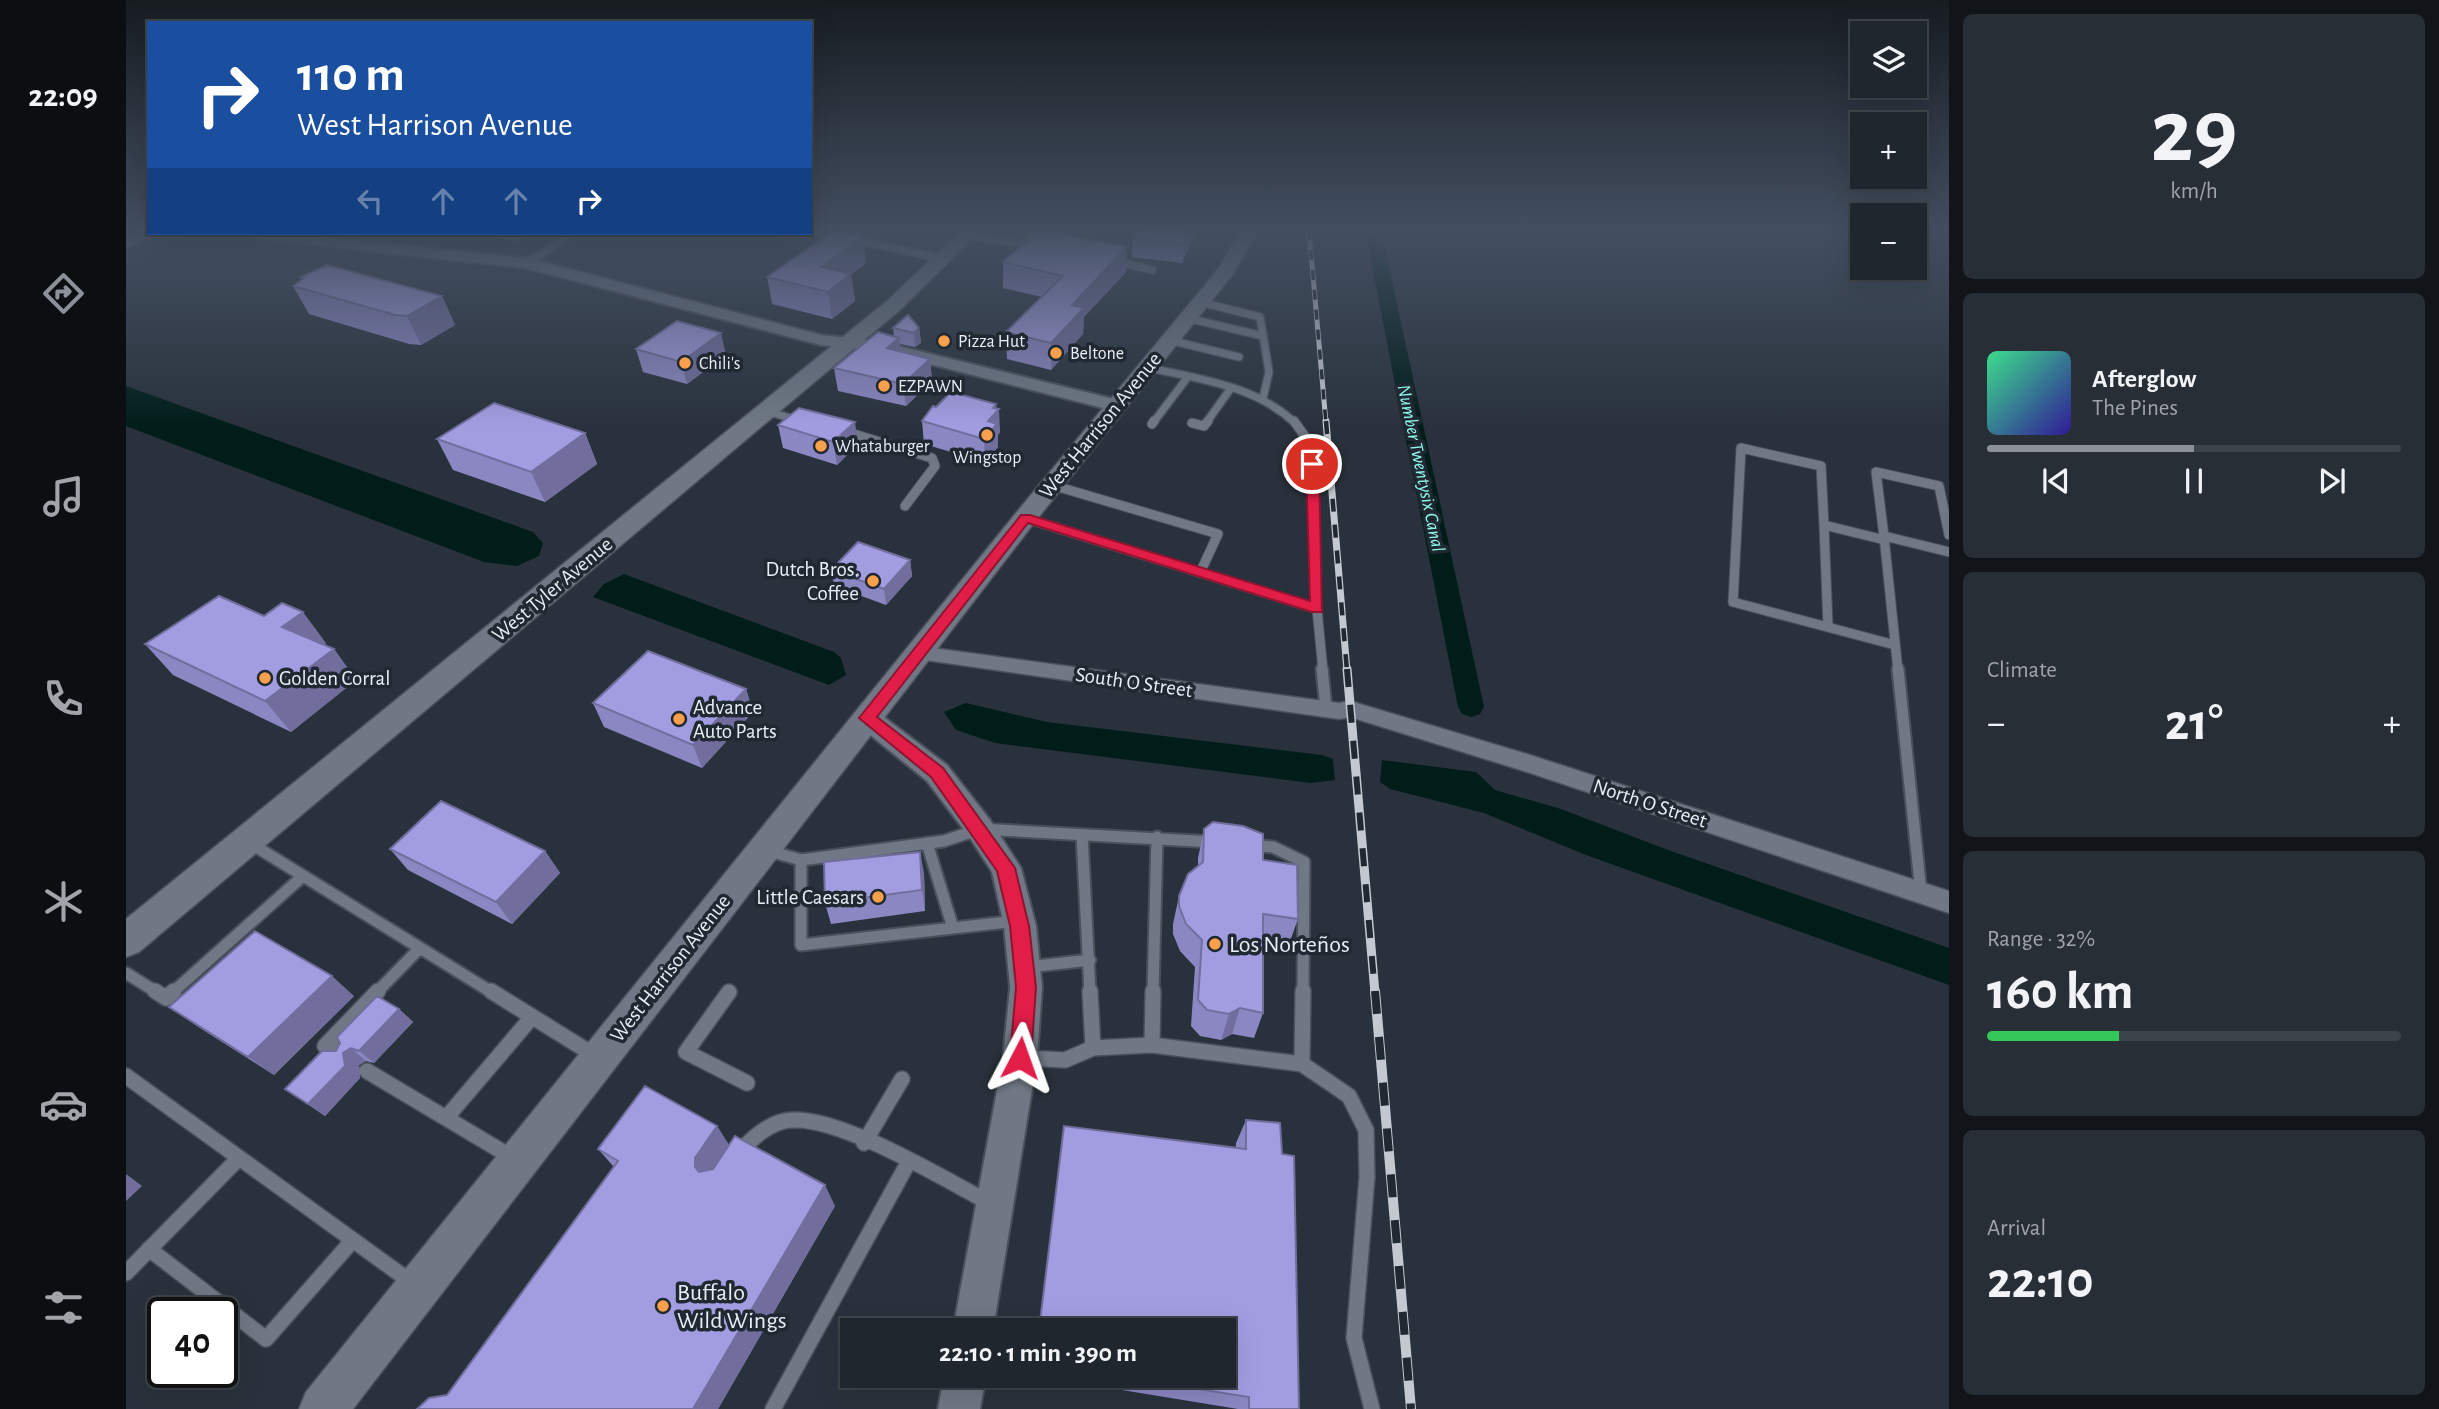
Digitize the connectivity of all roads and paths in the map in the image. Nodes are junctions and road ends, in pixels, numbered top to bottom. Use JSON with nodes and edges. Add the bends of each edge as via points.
{"nodes":[{"id":1,"x":652,"y":296,"type":"edge"},
{"id":2,"x":902,"y":296,"type":"edge"},
{"id":3,"x":1205,"y":296,"type":"edge"},
{"id":4,"x":1185,"y":320,"type":"junction"},
{"id":5,"x":1263,"y":336,"type":"junction"},
{"id":6,"x":848,"y":344,"type":"junction"},
{"id":7,"x":1239,"y":357,"type":"dead end"},
{"id":8,"x":1146,"y":367,"type":"junction"},
{"id":9,"x":1187,"y":383,"type":"junction"},
{"id":10,"x":1228,"y":392,"type":"junction"},
{"id":11,"x":1214,"y":393,"type":"dead end"},
{"id":12,"x":1263,"y":398,"type":"junction"},
{"id":13,"x":1208,"y":402,"type":"dead end"},
{"id":14,"x":1115,"y":405,"type":"junction"},
{"id":15,"x":1219,"y":405,"type":"junction"},
{"id":16,"x":766,"y":411,"type":"junction"},
{"id":17,"x":1200,"y":413,"type":"dead end"},
{"id":18,"x":1211,"y":416,"type":"junction"},
{"id":19,"x":812,"y":423,"type":"edge"},
{"id":20,"x":1192,"y":423,"type":"dead end"},
{"id":21,"x":1152,"y":424,"type":"dead end"},
{"id":22,"x":839,"y":429,"type":"edge"},
{"id":23,"x":1052,"y":485,"type":"junction"},
{"id":24,"x":905,"y":506,"type":"dead end"},
{"id":25,"x":1025,"y":518,"type":"junction"},
{"id":26,"x":1824,"y":525,"type":"junction"},
{"id":27,"x":1949,"y":536,"type":"edge"},
{"id":28,"x":1884,"y":538,"type":"junction"},
{"id":29,"x":1949,"y":551,"type":"edge"},
{"id":30,"x":1200,"y":573,"type":"junction"},
{"id":31,"x":1317,"y":608,"type":"junction"},
{"id":32,"x":1828,"y":627,"type":"junction"},
{"id":33,"x":1895,"y":645,"type":"junction"},
{"id":34,"x":918,"y":653,"type":"junction"},
{"id":35,"x":1326,"y":709,"type":"junction"},
{"id":36,"x":1350,"y":709,"type":"joint"},
{"id":37,"x":867,"y":718,"type":"junction"},
{"id":38,"x":980,"y":829,"type":"junction"},
{"id":39,"x":1082,"y":835,"type":"junction"},
{"id":40,"x":1157,"y":837,"type":"junction"},
{"id":41,"x":247,"y":841,"type":"junction"},
{"id":42,"x":927,"y":843,"type":"junction"},
{"id":43,"x":764,"y":849,"type":"junction"},
{"id":44,"x":801,"y":860,"type":"junction"},
{"id":45,"x":303,"y":876,"type":"junction"},
{"id":46,"x":1921,"y":893,"type":"junction"},
{"id":47,"x":1949,"y":902,"type":"edge"},
{"id":48,"x":1018,"y":920,"type":"junction"},
{"id":49,"x":953,"y":928,"type":"junction"},
{"id":50,"x":126,"y":942,"type":"edge"},
{"id":51,"x":420,"y":948,"type":"junction"},
{"id":52,"x":1090,"y":960,"type":"junction"},
{"id":53,"x":1024,"y":967,"type":"junction"},
{"id":54,"x":126,"y":973,"type":"edge"},
{"id":55,"x":729,"y":992,"type":"dead end"},
{"id":56,"x":532,"y":1017,"type":"junction"},
{"id":57,"x":1152,"y":1045,"type":"junction"},
{"id":58,"x":1093,"y":1048,"type":"junction"},
{"id":59,"x":345,"y":1056,"type":"edge"},
{"id":60,"x":600,"y":1058,"type":"junction"},
{"id":61,"x":1020,"y":1058,"type":"junction"},
{"id":62,"x":1302,"y":1064,"type":"junction"},
{"id":63,"x":367,"y":1070,"type":"dead end"},
{"id":64,"x":126,"y":1076,"type":"edge"},
{"id":65,"x":902,"y":1079,"type":"dead end"},
{"id":66,"x":747,"y":1083,"type":"dead end"},
{"id":67,"x":446,"y":1118,"type":"junction"},
{"id":68,"x":864,"y":1143,"type":"junction"},
{"id":69,"x":239,"y":1158,"type":"junction"},
{"id":70,"x":518,"y":1161,"type":"junction"},
{"id":71,"x":908,"y":1163,"type":"junction"},
{"id":72,"x":732,"y":1166,"type":"edge"},
{"id":73,"x":996,"y":1206,"type":"junction"},
{"id":74,"x":353,"y":1240,"type":"junction"},
{"id":75,"x":149,"y":1249,"type":"junction"},
{"id":76,"x":126,"y":1273,"type":"edge"},
{"id":77,"x":418,"y":1287,"type":"junction"},
{"id":78,"x":975,"y":1318,"type":"edge"},
{"id":79,"x":963,"y":1388,"type":"edge"},
{"id":80,"x":323,"y":1409,"type":"edge"},
{"id":81,"x":774,"y":1409,"type":"edge"},
{"id":82,"x":959,"y":1409,"type":"edge"},
{"id":83,"x":1372,"y":1409,"type":"edge"}],
"edges":[{"from":1,"to":6,"type":"street"},
{"from":2,"to":6,"type":"main road","name":"West Tyler Avenue"},
{"from":3,"to":4,"type":"main road","name":"West Harrison Avenue"},
{"from":4,"to":5,"type":"lane"},
{"from":4,"to":5,"type":"lane","via":[[1260,317]]},
{"from":4,"to":7,"type":"lane"},
{"from":4,"to":8,"type":"main road","name":"West Harrison Avenue"},
{"from":5,"to":12,"type":"lane","via":[[1269,372]]},
{"from":6,"to":14,"type":"street","via":[[877,346]]},
{"from":6,"to":16,"type":"main road","name":"West Tyler Avenue"},
{"from":8,"to":9,"type":"lane"},
{"from":8,"to":14,"type":"main road","name":"West Harrison Avenue"},
{"from":9,"to":10,"type":"lane"},
{"from":9,"to":21,"type":"lane","via":[[1164,416]]},
{"from":10,"to":11,"type":"lane"},
{"from":10,"to":12,"type":"lane"},
{"from":10,"to":15,"type":"lane"},
{"from":12,"to":31,"type":"lane","via":[[1303,427],[1311,446]]},
{"from":13,"to":15,"type":"lane"},
{"from":14,"to":23,"type":"main road","name":"West Harrison Avenue"},
{"from":15,"to":18,"type":"lane"},
{"from":16,"to":19,"type":"lane"},
{"from":16,"to":41,"type":"main road","name":"West Tyler Avenue"},
{"from":17,"to":18,"type":"lane"},
{"from":18,"to":20,"type":"lane","via":[[1205,426]]},
{"from":22,"to":24,"type":"lane","via":[[932,458],[931,475]]},
{"from":23,"to":25,"type":"main road","name":"West Harrison Avenue"},
{"from":23,"to":30,"type":"lane","via":[[1218,534]]},
{"from":25,"to":30,"type":"lane"},
{"from":25,"to":34,"type":"main road","name":"West Harrison Avenue"},
{"from":26,"to":28,"type":"lane"},
{"from":26,"to":32,"type":"lane"},
{"from":26,"to":32,"type":"lane","via":[[1821,466],[1741,448],[1734,601]]},
{"from":27,"to":28,"type":"lane","via":[[1939,486],[1876,472]]},
{"from":28,"to":29,"type":"lane"},
{"from":28,"to":33,"type":"lane"},
{"from":30,"to":31,"type":"lane"},
{"from":31,"to":35,"type":"lane"},
{"from":32,"to":33,"type":"lane"},
{"from":33,"to":46,"type":"lane"},
{"from":34,"to":35,"type":"street","name":"South O Street"},
{"from":34,"to":37,"type":"main road","name":"West Harrison Avenue"},
{"from":35,"to":36,"type":"street","name":"South O Street"},
{"from":36,"to":46,"type":"street","name":"North O Street","via":[[1527,762]]},
{"from":37,"to":38,"type":"street","via":[[937,773]]},
{"from":37,"to":43,"type":"main road","name":"West Harrison Avenue"},
{"from":38,"to":39,"type":"lane"},
{"from":38,"to":42,"type":"lane"},
{"from":38,"to":48,"type":"street","via":[[1006,868]]},
{"from":39,"to":40,"type":"lane"},
{"from":39,"to":52,"type":"lane"},
{"from":40,"to":57,"type":"lane"},
{"from":40,"to":62,"type":"lane","via":[[1273,847],[1304,862]]},
{"from":41,"to":45,"type":"lane"},
{"from":41,"to":50,"type":"main road","name":"West Tyler Avenue"},
{"from":42,"to":44,"type":"lane"},
{"from":42,"to":49,"type":"lane"},
{"from":43,"to":44,"type":"lane"},
{"from":43,"to":60,"type":"main road","name":"West Harrison Avenue"},
{"from":44,"to":49,"type":"lane","via":[[801,945]]},
{"from":45,"to":51,"type":"lane"},
{"from":45,"to":54,"type":"lane","via":[[166,998]]},
{"from":46,"to":47,"type":"street","name":"North O Street"},
{"from":48,"to":49,"type":"lane"},
{"from":48,"to":53,"type":"street"},
{"from":51,"to":56,"type":"lane"},
{"from":51,"to":59,"type":"lane","via":[[326,1046]]},
{"from":52,"to":53,"type":"lane"},
{"from":52,"to":58,"type":"lane"},
{"from":53,"to":61,"type":"street"},
{"from":55,"to":66,"type":"lane","via":[[686,1052]]},
{"from":56,"to":60,"type":"lane"},
{"from":56,"to":67,"type":"lane"},
{"from":57,"to":58,"type":"lane"},
{"from":57,"to":62,"type":"lane"},
{"from":58,"to":61,"type":"lane","via":[[1065,1060]]},
{"from":60,"to":70,"type":"main road","name":"West Harrison Avenue"},
{"from":61,"to":73,"type":"street"},
{"from":62,"to":83,"type":"lane","via":[[1349,1096],[1366,1130],[1367,1177],[1354,1338]]},
{"from":63,"to":67,"type":"lane"},
{"from":64,"to":69,"type":"lane"},
{"from":65,"to":68,"type":"lane"},
{"from":67,"to":70,"type":"lane"},
{"from":68,"to":71,"type":"lane"},
{"from":68,"to":72,"type":"lane","via":[[825,1124],[792,1120],[763,1130]]},
{"from":69,"to":74,"type":"lane"},
{"from":69,"to":75,"type":"lane"},
{"from":70,"to":77,"type":"main road","name":"West Harrison Avenue"},
{"from":71,"to":73,"type":"lane"},
{"from":71,"to":81,"type":"lane"},
{"from":73,"to":78,"type":"street"},
{"from":74,"to":75,"type":"lane","via":[[265,1339]]},
{"from":74,"to":77,"type":"lane"},
{"from":75,"to":76,"type":"lane"},
{"from":77,"to":80,"type":"main road","name":"West Harrison Avenue"},
{"from":79,"to":82,"type":"street"}]}
